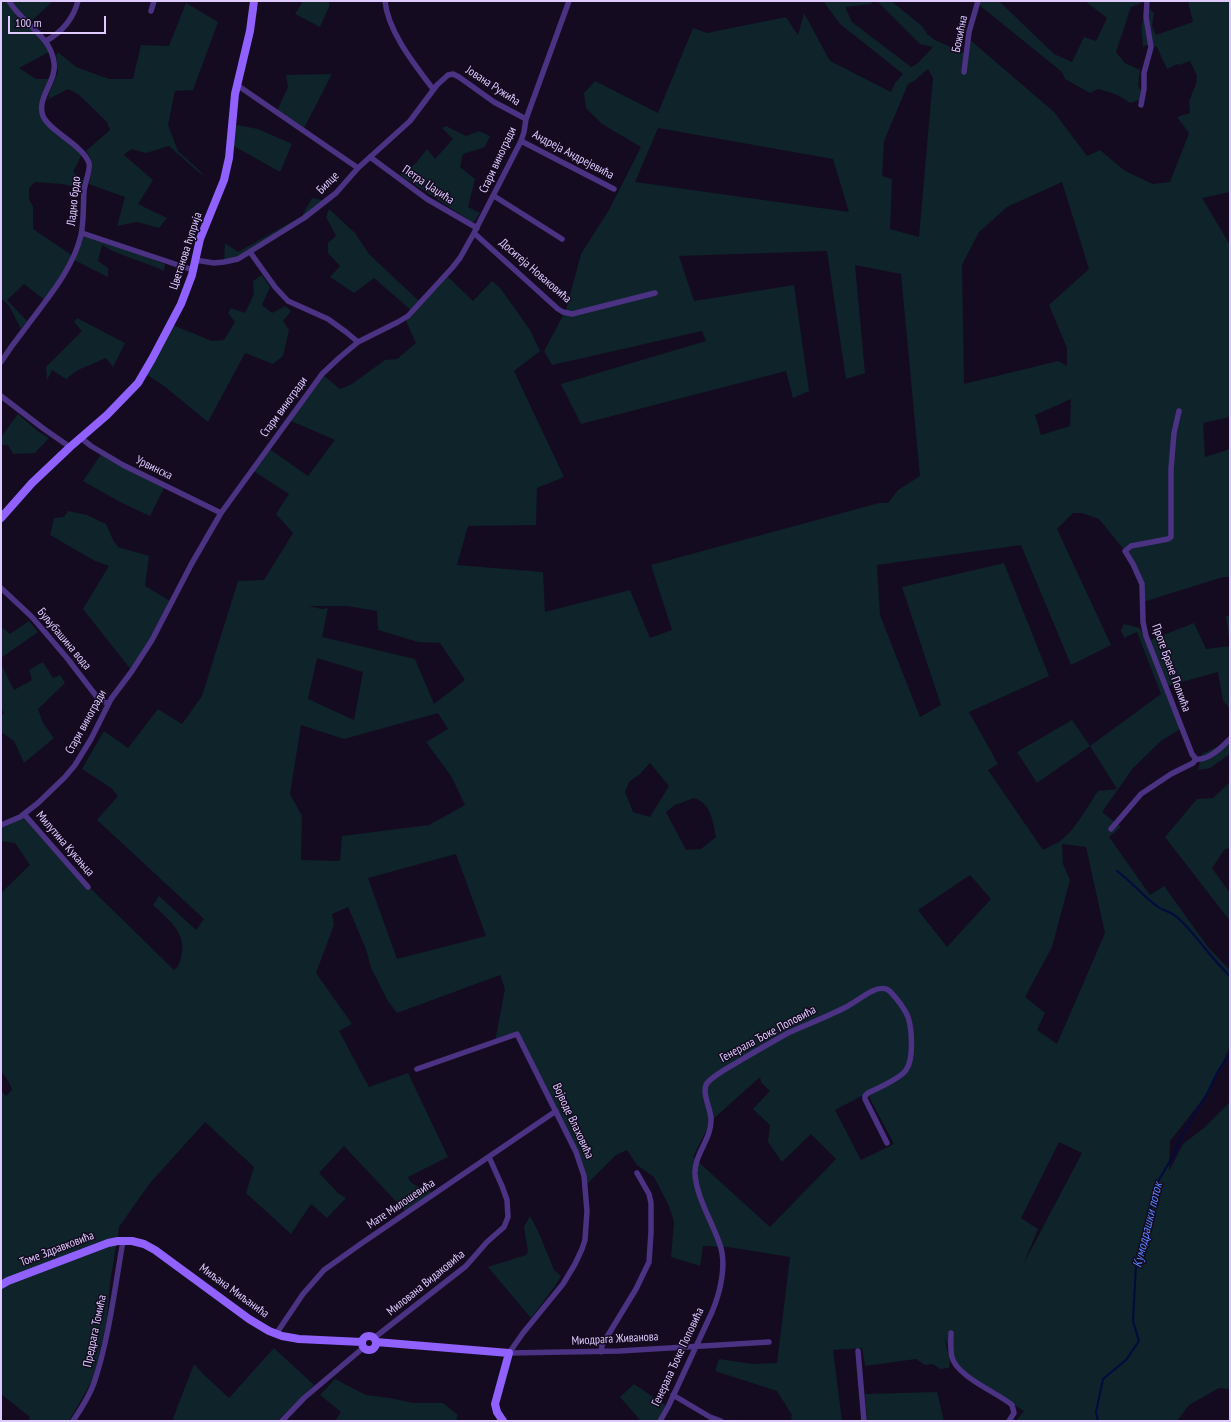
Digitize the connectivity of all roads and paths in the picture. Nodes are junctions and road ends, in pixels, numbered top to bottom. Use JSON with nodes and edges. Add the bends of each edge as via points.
{"nodes":[{"id":1,"x":9,"y":1,"type":"edge"},
{"id":2,"x":78,"y":1,"type":"edge"},
{"id":3,"x":154,"y":1,"type":"edge"},
{"id":4,"x":254,"y":1,"type":"edge"},
{"id":5,"x":385,"y":1,"type":"edge"},
{"id":6,"x":570,"y":1,"type":"edge"},
{"id":7,"x":978,"y":1,"type":"edge"},
{"id":8,"x":1147,"y":1,"type":"edge"},
{"id":9,"x":151,"y":12,"type":"dead end"},
{"id":10,"x":46,"y":41,"type":"junction"},
{"id":11,"x":964,"y":72,"type":"dead end"},
{"id":12,"x":448,"y":75,"type":"joint"},
{"id":13,"x":237,"y":85,"type":"junction"},
{"id":14,"x":433,"y":89,"type":"junction"},
{"id":15,"x":1142,"y":106,"type":"dead end"},
{"id":16,"x":526,"y":119,"type":"junction"},
{"id":17,"x":521,"y":141,"type":"junction"},
{"id":18,"x":370,"y":157,"type":"junction"},
{"id":19,"x":358,"y":168,"type":"junction"},
{"id":20,"x":614,"y":189,"type":"dead end"},
{"id":21,"x":494,"y":196,"type":"junction"},
{"id":22,"x":475,"y":230,"type":"junction"},
{"id":23,"x":82,"y":233,"type":"junction"},
{"id":24,"x":562,"y":239,"type":"dead end"},
{"id":25,"x":250,"y":252,"type":"junction"},
{"id":26,"x":195,"y":260,"type":"junction"},
{"id":27,"x":193,"y":270,"type":"junction"},
{"id":28,"x":655,"y":293,"type":"dead end"},
{"id":29,"x":358,"y":342,"type":"junction"},
{"id":30,"x":1,"y":362,"type":"edge"},
{"id":31,"x":1,"y":396,"type":"edge"},
{"id":32,"x":1179,"y":411,"type":"dead end"},
{"id":33,"x":81,"y":438,"type":"junction"},
{"id":34,"x":70,"y":446,"type":"junction"},
{"id":35,"x":221,"y":513,"type":"junction"},
{"id":36,"x":1,"y":518,"type":"edge"},
{"id":37,"x":1,"y":588,"type":"edge"},
{"id":38,"x":108,"y":704,"type":"junction"},
{"id":39,"x":1230,"y":739,"type":"edge"},
{"id":40,"x":1196,"y":759,"type":"junction"},
{"id":41,"x":24,"y":814,"type":"junction"},
{"id":42,"x":1,"y":825,"type":"edge"},
{"id":43,"x":1111,"y":829,"type":"dead end"},
{"id":44,"x":88,"y":887,"type":"dead end"},
{"id":45,"x":417,"y":1070,"type":"dead end"},
{"id":46,"x":556,"y":1111,"type":"junction"},
{"id":47,"x":887,"y":1143,"type":"dead end"},
{"id":48,"x":489,"y":1157,"type":"junction"},
{"id":49,"x":637,"y":1173,"type":"dead end"},
{"id":50,"x":123,"y":1241,"type":"junction"},
{"id":51,"x":1,"y":1285,"type":"edge"},
{"id":52,"x":951,"y":1332,"type":"dead end"},
{"id":53,"x":276,"y":1334,"type":"junction"},
{"id":54,"x":375,"y":1340,"type":"junction"},
{"id":55,"x":769,"y":1342,"type":"dead end"},
{"id":56,"x":362,"y":1345,"type":"junction"},
{"id":57,"x":696,"y":1346,"type":"junction"},
{"id":58,"x":858,"y":1351,"type":"dead end"},
{"id":59,"x":509,"y":1352,"type":"junction"},
{"id":60,"x":601,"y":1352,"type":"junction"},
{"id":61,"x":673,"y":1395,"type":"junction"},
{"id":62,"x":73,"y":1421,"type":"edge"},
{"id":63,"x":282,"y":1421,"type":"edge"},
{"id":64,"x":503,"y":1421,"type":"edge"},
{"id":65,"x":660,"y":1421,"type":"edge"},
{"id":66,"x":721,"y":1421,"type":"edge"},
{"id":67,"x":864,"y":1421,"type":"edge"},
{"id":68,"x":1009,"y":1421,"type":"edge"}],
"edges":[{"from":1,"to":10,"type":"street","name":"Ладно брдо","via":[[16,12]]},
{"from":2,"to":10,"type":"street","via":[[63,30]]},
{"from":3,"to":9,"type":"street"},
{"from":4,"to":13,"type":"street","name":"Цветанова ћуприја","via":[[251,27]]},
{"from":5,"to":14,"type":"street","via":[[400,41]]},
{"from":6,"to":16,"type":"street","name":"Стари виногради"},
{"from":7,"to":11,"type":"street","name":"Божићна"},
{"from":8,"to":15,"type":"street","via":[[1146,16],[1151,47],[1144,73]]},
{"from":10,"to":23,"type":"street","name":"Ладно брдо","via":[[55,66],[43,102],[42,114],[89,164],[84,189]]},
{"from":12,"to":14,"type":"street","name":"Билце"},
{"from":12,"to":16,"type":"street","name":"Јована Ружића","via":[[459,76],[494,102]]},
{"from":13,"to":19,"type":"street"},
{"from":13,"to":26,"type":"street","name":"Цветанова ћуприја","via":[[224,180],[200,239]]},
{"from":14,"to":18,"type":"street","name":"Билце","via":[[410,121]]},
{"from":16,"to":17,"type":"street","name":"Стари виногради"},
{"from":17,"to":20,"type":"street","name":"Андреја Андрејевића"},
{"from":17,"to":21,"type":"street","name":"Стари виногради"},
{"from":18,"to":19,"type":"street","name":"Билце"},
{"from":18,"to":22,"type":"street","name":"Петра Џаџића"},
{"from":19,"to":25,"type":"street","name":"Билце","via":[[339,190],[314,211]]},
{"from":21,"to":22,"type":"street","name":"Стари виногради"},
{"from":21,"to":24,"type":"street"},
{"from":22,"to":28,"type":"street","name":"Доситеја Новаковића","via":[[558,309],[566,313],[572,314]]},
{"from":22,"to":29,"type":"street","name":"Стари виногради","via":[[455,264],[408,316]]},
{"from":23,"to":27,"type":"street"},
{"from":23,"to":30,"type":"street","name":"Ладно брдо","via":[[74,256],[54,290]]},
{"from":25,"to":26,"type":"street","name":"Билце","via":[[238,259],[224,262]]},
{"from":25,"to":29,"type":"street","via":[[288,301],[328,319]]},
{"from":26,"to":27,"type":"street","name":"Цветанова ћуприја"},
{"from":27,"to":33,"type":"street","name":"Цветанова ћуприја","via":[[181,304],[140,380]]},
{"from":29,"to":35,"type":"street","name":"Стари виногради","via":[[322,374]]},
{"from":31,"to":34,"type":"street"},
{"from":32,"to":40,"type":"street","name":"Проте Бране Полкића","via":[[1171,469],[1171,537],[1131,546],[1125,551],[1134,564],[1142,584],[1146,636]]},
{"from":33,"to":34,"type":"street","name":"Цветанова ћуприја"},
{"from":33,"to":35,"type":"street","name":"Урвинска","via":[[123,465]]},
{"from":34,"to":36,"type":"street","name":"Цветанова ћуприја"},
{"from":35,"to":38,"type":"street","name":"Стари виногради","via":[[141,658]]},
{"from":37,"to":38,"type":"street","name":"Буљубашина вода","via":[[32,617],[97,697]]},
{"from":38,"to":41,"type":"street","name":"Стари виногради","via":[[75,765],[43,799]]},
{"from":39,"to":40,"type":"street","via":[[1208,756]]},
{"from":40,"to":43,"type":"street","via":[[1141,794]]},
{"from":41,"to":42,"type":"street","name":"Стари виногради"},
{"from":41,"to":44,"type":"street","name":"Милутина Кукањца"},
{"from":45,"to":46,"type":"street","name":"Војводе Влаховића","via":[[517,1034]]},
{"from":46,"to":48,"type":"street","name":"Мате Милошевића"},
{"from":46,"to":59,"type":"street","name":"Војводе Влаховића","via":[[576,1152],[584,1176],[585,1240],[580,1256],[567,1278]]},
{"from":47,"to":57,"type":"street","name":"Генерала Ђоке Поповића","via":[[865,1096],[902,1075],[909,1066],[912,1055],[910,1023],[903,1007],[886,989],[873,991],[849,1006],[789,1033],[750,1054],[707,1083],[705,1089],[711,1126],[696,1162],[695,1173],[704,1208],[720,1245],[722,1261],[717,1299]]},
{"from":48,"to":53,"type":"street","name":"Мате Милошевића","via":[[324,1270],[303,1294]]},
{"from":48,"to":54,"type":"street","name":"Милована Видаковића","via":[[507,1200],[508,1219],[504,1227],[486,1242],[466,1266]]},
{"from":49,"to":60,"type":"street","via":[[649,1194],[651,1204],[649,1262],[602,1345]]},
{"from":50,"to":51,"type":"street","name":"Томе Здравковића","via":[[97,1246]]},
{"from":50,"to":53,"type":"street","name":"Миљана Миљанића","via":[[140,1243],[155,1250],[249,1319]]},
{"from":50,"to":62,"type":"street","name":"Предрага Томића","via":[[97,1374]]},
{"from":52,"to":68,"type":"street","via":[[953,1361],[968,1377],[1012,1405],[1014,1413]]},
{"from":53,"to":56,"type":"street","name":"Миљана Миљанића"},
{"from":54,"to":56,"type":"street","via":[[367,1336],[363,1339]]},
{"from":54,"to":56,"type":"street","via":[[371,1351]]},
{"from":54,"to":59,"type":"street"},
{"from":55,"to":57,"type":"street","name":"Миодрага Живанова"},
{"from":56,"to":63,"type":"street"},
{"from":57,"to":60,"type":"street","name":"Миодрага Живанова"},
{"from":57,"to":61,"type":"street","name":"Генерала Ђоке Поповића"},
{"from":58,"to":67,"type":"street"},
{"from":59,"to":60,"type":"street","name":"Миодрага Живанова"},
{"from":59,"to":64,"type":"street","name":"Војводе Влаховића","via":[[495,1404]]},
{"from":61,"to":65,"type":"street","name":"Генерала Ђоке Поповића"},
{"from":61,"to":66,"type":"street"}]}
